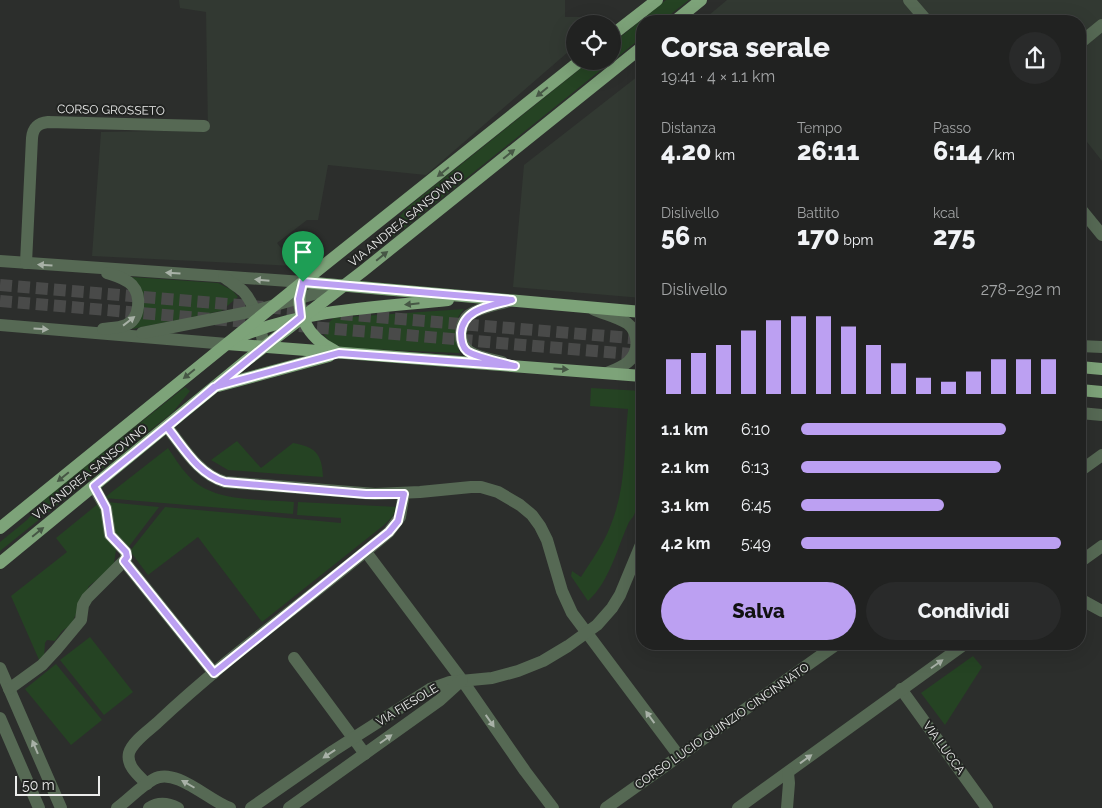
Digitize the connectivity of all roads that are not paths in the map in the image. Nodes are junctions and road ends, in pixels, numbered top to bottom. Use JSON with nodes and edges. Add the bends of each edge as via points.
{"nodes":[{"id":1,"x":657,"y":0,"type":"edge"},
{"id":2,"x":701,"y":0,"type":"edge"},
{"id":3,"x":909,"y":0,"type":"edge"},
{"id":4,"x":638,"y":15,"type":"edge"},
{"id":5,"x":682,"y":15,"type":"edge"},
{"id":6,"x":922,"y":15,"type":"edge"},
{"id":7,"x":636,"y":17,"type":"edge"},
{"id":8,"x":1102,"y":25,"type":"edge"},
{"id":9,"x":621,"y":29,"type":"edge"},
{"id":10,"x":1086,"y":38,"type":"edge"},
{"id":11,"x":636,"y":52,"type":"edge"},
{"id":12,"x":569,"y":70,"type":"edge"},
{"id":13,"x":204,"y":126,"type":"dead end"},
{"id":14,"x":1086,"y":215,"type":"edge"},
{"id":15,"x":1102,"y":235,"type":"edge"},
{"id":16,"x":0,"y":261,"type":"edge"},
{"id":17,"x":26,"y":263,"type":"junction"},
{"id":18,"x":90,"y":268,"type":"junction"},
{"id":19,"x":222,"y":276,"type":"junction"},
{"id":20,"x":303,"y":282,"type":"junction"},
{"id":21,"x":344,"y":286,"type":"junction"},
{"id":22,"x":478,"y":298,"type":"junction"},
{"id":23,"x":299,"y":299,"type":"junction"},
{"id":24,"x":512,"y":300,"type":"junction"},
{"id":25,"x":275,"y":306,"type":"junction"},
{"id":26,"x":589,"y":307,"type":"junction"},
{"id":27,"x":636,"y":311,"type":"edge"},
{"id":28,"x":301,"y":317,"type":"junction"},
{"id":29,"x":257,"y":320,"type":"junction"},
{"id":30,"x":0,"y":325,"type":"edge"},
{"id":31,"x":83,"y":332,"type":"junction"},
{"id":32,"x":125,"y":337,"type":"junction"},
{"id":33,"x":227,"y":344,"type":"junction"},
{"id":34,"x":264,"y":346,"type":"junction"},
{"id":35,"x":1086,"y":346,"type":"edge"},
{"id":36,"x":1102,"y":347,"type":"edge"},
{"id":37,"x":339,"y":353,"type":"junction"},
{"id":38,"x":515,"y":366,"type":"junction"},
{"id":39,"x":1086,"y":368,"type":"edge"},
{"id":40,"x":1102,"y":369,"type":"edge"},
{"id":41,"x":607,"y":373,"type":"junction"},
{"id":42,"x":636,"y":375,"type":"edge"},
{"id":43,"x":214,"y":387,"type":"junction"},
{"id":44,"x":1086,"y":391,"type":"edge"},
{"id":45,"x":1102,"y":392,"type":"edge"},
{"id":46,"x":1086,"y":413,"type":"edge"},
{"id":47,"x":1102,"y":415,"type":"edge"},
{"id":48,"x":167,"y":427,"type":"junction"},
{"id":49,"x":1102,"y":455,"type":"edge"},
{"id":50,"x":1086,"y":467,"type":"edge"},
{"id":51,"x":94,"y":486,"type":"junction"},
{"id":52,"x":404,"y":494,"type":"junction"},
{"id":53,"x":0,"y":528,"type":"edge"},
{"id":54,"x":1102,"y":546,"type":"edge"},
{"id":55,"x":366,"y":552,"type":"junction"},
{"id":56,"x":636,"y":556,"type":"edge"},
{"id":57,"x":1086,"y":558,"type":"edge"},
{"id":58,"x":124,"y":561,"type":"junction"},
{"id":59,"x":0,"y":563,"type":"edge"},
{"id":60,"x":1086,"y":602,"type":"edge"},
{"id":61,"x":1102,"y":610,"type":"edge"},
{"id":62,"x":588,"y":632,"type":"junction"},
{"id":63,"x":829,"y":650,"type":"edge"},
{"id":64,"x":956,"y":650,"type":"edge"},
{"id":65,"x":294,"y":658,"type":"dead end"},
{"id":66,"x":0,"y":668,"type":"edge"},
{"id":67,"x":214,"y":673,"type":"junction"},
{"id":68,"x":462,"y":680,"type":"junction"},
{"id":69,"x":9,"y":689,"type":"junction"},
{"id":70,"x":901,"y":689,"type":"junction"},
{"id":71,"x":0,"y":718,"type":"edge"},
{"id":72,"x":354,"y":738,"type":"junction"},
{"id":73,"x":365,"y":754,"type":"junction"},
{"id":74,"x":679,"y":756,"type":"junction"},
{"id":75,"x":788,"y":773,"type":"junction"},
{"id":76,"x":147,"y":784,"type":"junction"},
{"id":77,"x":39,"y":808,"type":"edge"},
{"id":78,"x":61,"y":808,"type":"edge"},
{"id":79,"x":117,"y":808,"type":"edge"},
{"id":80,"x":149,"y":808,"type":"edge"},
{"id":81,"x":178,"y":808,"type":"edge"},
{"id":82,"x":230,"y":808,"type":"edge"},
{"id":83,"x":251,"y":808,"type":"edge"},
{"id":84,"x":289,"y":808,"type":"edge"},
{"id":85,"x":553,"y":808,"type":"edge"},
{"id":86,"x":606,"y":808,"type":"edge"},
{"id":87,"x":738,"y":808,"type":"edge"},
{"id":88,"x":787,"y":808,"type":"edge"},
{"id":89,"x":987,"y":808,"type":"edge"}],
"edges":[{"from":1,"to":4,"type":"main road"},
{"from":2,"to":5,"type":"main road"},
{"from":3,"to":6,"type":"street"},
{"from":7,"to":9,"type":"main road"},
{"from":8,"to":10,"type":"street"},
{"from":21,"to":11,"type":"main road","name":"VIA ANDREA SANSOVINO","one_way":true},
{"from":12,"to":20,"type":"main road","name":"VIA ANDREA SANSOVINO","one_way":true},
{"from":13,"to":17,"type":"street","name":"CORSO GROSSETO","via":[[39,124],[32,138]]},
{"from":14,"to":15,"type":"street"},
{"from":16,"to":17,"type":"street"},
{"from":18,"to":17,"type":"street","one_way":true},
{"from":19,"to":18,"type":"street","one_way":true},
{"from":31,"to":18,"type":"street","one_way":true,"via":[[126,325],[138,308],[137,294],[131,285],[116,276]]},
{"from":20,"to":19,"type":"street","one_way":true},
{"from":19,"to":29,"type":"street","via":[[244,292]]},
{"from":20,"to":21,"type":"main road"},
{"from":20,"to":23,"type":"main road"},
{"from":20,"to":25,"type":"main road","name":"VIA ANDREA SANSOVINO"},
{"from":21,"to":22,"type":"main road"},
{"from":21,"to":23,"type":"street"},
{"from":21,"to":28,"type":"main road","name":"VIA ANDREA SANSOVINO"},
{"from":22,"to":24,"type":"main road"},
{"from":22,"to":28,"type":"main road","one_way":true},
{"from":23,"to":25,"type":"street"},
{"from":23,"to":28,"type":"main road"},
{"from":24,"to":26,"type":"main road"},
{"from":24,"to":38,"type":"street","via":[[468,316],[461,339],[469,352]]},
{"from":25,"to":29,"type":"main road","name":"VIA ANDREA SANSOVINO"},
{"from":26,"to":27,"type":"main road"},
{"from":26,"to":41,"type":"street","via":[[626,323],[636,335],[632,359]]},
{"from":28,"to":29,"type":"main road"},
{"from":28,"to":34,"type":"main road","name":"VIA ANDREA SANSOVINO"},
{"from":28,"to":37,"type":"main road","via":[[318,340]]},
{"from":29,"to":32,"type":"street"},
{"from":29,"to":33,"type":"main road","name":"VIA ANDREA SANSOVINO"},
{"from":29,"to":34,"type":"street"},
{"from":30,"to":31,"type":"street","one_way":true},
{"from":31,"to":32,"type":"street"},
{"from":32,"to":33,"type":"street"},
{"from":33,"to":34,"type":"main road"},
{"from":33,"to":53,"type":"main road","name":"VIA ANDREA SANSOVINO","one_way":true},
{"from":34,"to":37,"type":"main road"},
{"from":34,"to":43,"type":"main road","name":"VIA ANDREA SANSOVINO"},
{"from":35,"to":36,"type":"street"},
{"from":37,"to":38,"type":"main road"},
{"from":37,"to":43,"type":"main road"},
{"from":38,"to":41,"type":"main road","one_way":true},
{"from":39,"to":40,"type":"main road"},
{"from":41,"to":42,"type":"main road"},
{"from":43,"to":48,"type":"main road","name":"VIA ANDREA SANSOVINO"},
{"from":44,"to":45,"type":"main road"},
{"from":46,"to":47,"type":"street"},
{"from":48,"to":51,"type":"main road","name":"VIA ANDREA SANSOVINO"},
{"from":48,"to":52,"type":"street","via":[[199,467],[225,482],[366,494]]},
{"from":49,"to":50,"type":"street"},
{"from":51,"to":58,"type":"street","via":[[106,508],[110,535],[126,552]]},
{"from":59,"to":51,"type":"main road","name":"VIA ANDREA SANSOVINO","one_way":true},
{"from":52,"to":55,"type":"street","via":[[398,521]]},
{"from":52,"to":62,"type":"street","via":[[481,488],[503,494],[520,506],[545,535],[566,602]]},
{"from":54,"to":57,"type":"street"},
{"from":55,"to":67,"type":"street"},
{"from":55,"to":68,"type":"street"},
{"from":56,"to":62,"type":"street","via":[[615,604]]},
{"from":58,"to":67,"type":"street"},
{"from":58,"to":69,"type":"street","via":[[85,601],[81,620],[51,655]]},
{"from":60,"to":61,"type":"street"},
{"from":62,"to":68,"type":"street","via":[[524,669],[496,677]]},
{"from":74,"to":62,"type":"street","one_way":true},
{"from":63,"to":74,"type":"street","name":"CORSO LUCIO QUINZIO CINCINNATO"},
{"from":70,"to":64,"type":"street","one_way":true},
{"from":65,"to":72,"type":"street"},
{"from":66,"to":69,"type":"street"},
{"from":67,"to":76,"type":"street","via":[[132,747],[128,757],[130,766]]},
{"from":68,"to":72,"type":"street","name":"VIA FIESOLE","via":[[430,689]]},
{"from":73,"to":68,"type":"street","name":"VIA FIESOLE","one_way":true,"via":[[440,700]]},
{"from":68,"to":85,"type":"street","one_way":true},
{"from":78,"to":69,"type":"street","one_way":true},
{"from":75,"to":70,"type":"street","one_way":true},
{"from":70,"to":89,"type":"street","name":"VIA LUCCA"},
{"from":71,"to":77,"type":"street"},
{"from":72,"to":73,"type":"street"},
{"from":72,"to":83,"type":"street","name":"VIA FIESOLE","one_way":true},
{"from":73,"to":84,"type":"street","name":"VIA FIESOLE"},
{"from":74,"to":86,"type":"street","name":"CORSO LUCIO QUINZIO CINCINNATO"},
{"from":75,"to":87,"type":"street"},
{"from":75,"to":88,"type":"street"},
{"from":76,"to":79,"type":"street"},
{"from":82,"to":76,"type":"street","one_way":true,"via":[[173,777],[156,778]]},
{"from":80,"to":81,"type":"street","via":[[163,804]]}]}
